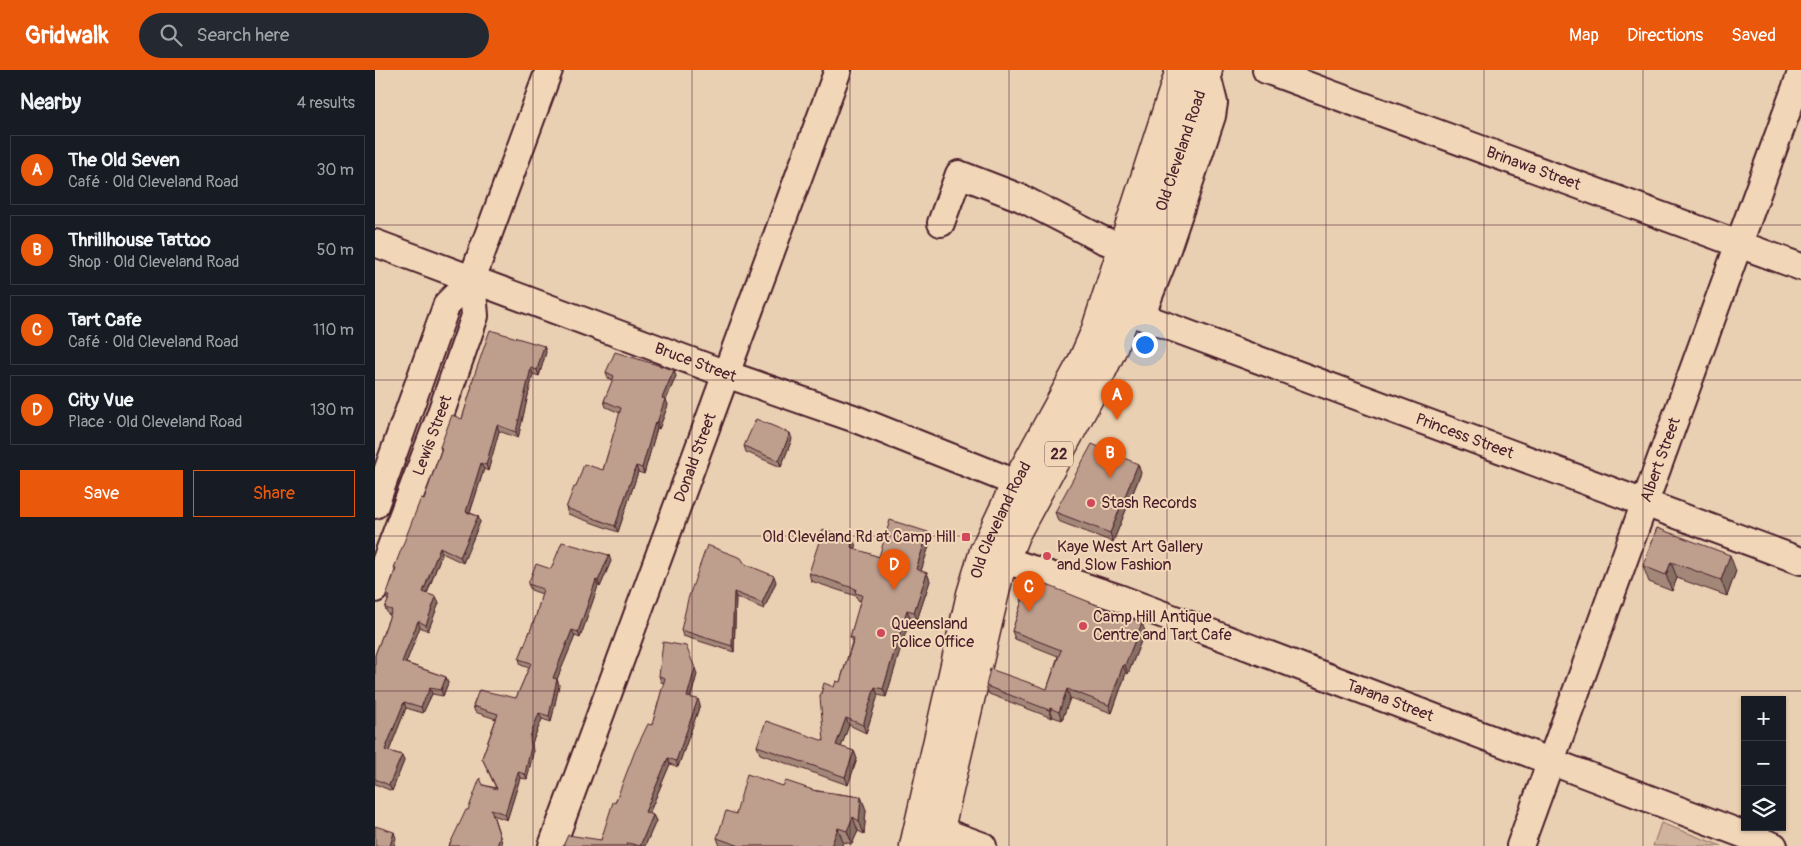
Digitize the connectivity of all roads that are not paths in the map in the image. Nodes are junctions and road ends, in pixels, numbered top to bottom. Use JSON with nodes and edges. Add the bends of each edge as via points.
{"nodes":[{"id":1,"x":549,"y":70,"type":"edge"},
{"id":2,"x":838,"y":70,"type":"edge"},
{"id":3,"x":1180,"y":70,"type":"edge"},
{"id":4,"x":1266,"y":70,"type":"edge"},
{"id":5,"x":1207,"y":72,"type":"edge"},
{"id":6,"x":1801,"y":73,"type":"edge"},
{"id":7,"x":941,"y":223,"type":"dead end"},
{"id":8,"x":375,"y":243,"type":"edge"},
{"id":9,"x":1739,"y":244,"type":"junction"},
{"id":10,"x":1123,"y":248,"type":"junction"},
{"id":11,"x":1801,"y":267,"type":"edge"},
{"id":12,"x":472,"y":279,"type":"junction"},
{"id":13,"x":1134,"y":313,"type":"junction"},
{"id":14,"x":726,"y":374,"type":"junction"},
{"id":15,"x":1016,"y":483,"type":"junction"},
{"id":16,"x":1645,"y":503,"type":"junction"},
{"id":17,"x":375,"y":505,"type":"edge"},
{"id":18,"x":1005,"y":560,"type":"junction"},
{"id":19,"x":1801,"y":561,"type":"edge"},
{"id":20,"x":375,"y":589,"type":"edge"},
{"id":21,"x":1551,"y":761,"type":"junction"},
{"id":22,"x":937,"y":838,"type":"edge"},
{"id":23,"x":553,"y":846,"type":"edge"},
{"id":24,"x":914,"y":846,"type":"edge"},
{"id":25,"x":983,"y":846,"type":"edge"},
{"id":26,"x":1520,"y":846,"type":"edge"},
{"id":27,"x":1774,"y":846,"type":"edge"}],
"edges":[{"from":1,"to":12,"type":"street","name":"Lewis Street"},
{"from":2,"to":14,"type":"street","name":"Donald Street"},
{"from":3,"to":10,"type":"highway","name":"Old Cleveland Road","number":"22"},
{"from":4,"to":9,"type":"street","name":"Brinawa Street"},
{"from":5,"to":13,"type":"highway","name":"Old Cleveland Road","number":"22"},
{"from":6,"to":9,"type":"street","name":"Albert Street"},
{"from":7,"to":10,"type":"street","via":[[959,174],[1021,198]]},
{"from":8,"to":12,"type":"street","name":"Bruce Street"},
{"from":9,"to":11,"type":"street","name":"Brinawa Street"},
{"from":9,"to":16,"type":"street","name":"Albert Street"},
{"from":10,"to":15,"type":"highway","name":"Old Cleveland Road","number":"22","via":[[1105,306],[1081,364]]},
{"from":12,"to":14,"type":"street","name":"Bruce Street"},
{"from":12,"to":17,"type":"street","name":"Lewis Street","via":[[447,304]]},
{"from":12,"to":20,"type":"street","name":"Lewis Street","via":[[475,316]]},
{"from":13,"to":16,"type":"street","name":"Princess Street"},
{"from":13,"to":18,"type":"highway","name":"Old Cleveland Road","number":"22","via":[[1015,535]]},
{"from":14,"to":15,"type":"street","name":"Bruce Street","via":[[853,418]]},
{"from":14,"to":23,"type":"street","name":"Donald Street"},
{"from":15,"to":24,"type":"highway","name":"Old Cleveland Road","number":"22","via":[[989,538],[971,594]]},
{"from":16,"to":19,"type":"street","name":"Princess Street"},
{"from":16,"to":21,"type":"street","name":"Albert Street"},
{"from":18,"to":21,"type":"street","name":"Tarana Street","via":[[1119,598]]},
{"from":18,"to":22,"type":"highway","name":"Old Cleveland Road","number":"22","via":[[990,609]]},
{"from":21,"to":26,"type":"street","name":"Albert Street"},
{"from":21,"to":27,"type":"street","name":"Tarana Street"},
{"from":22,"to":25,"type":"street"}]}
